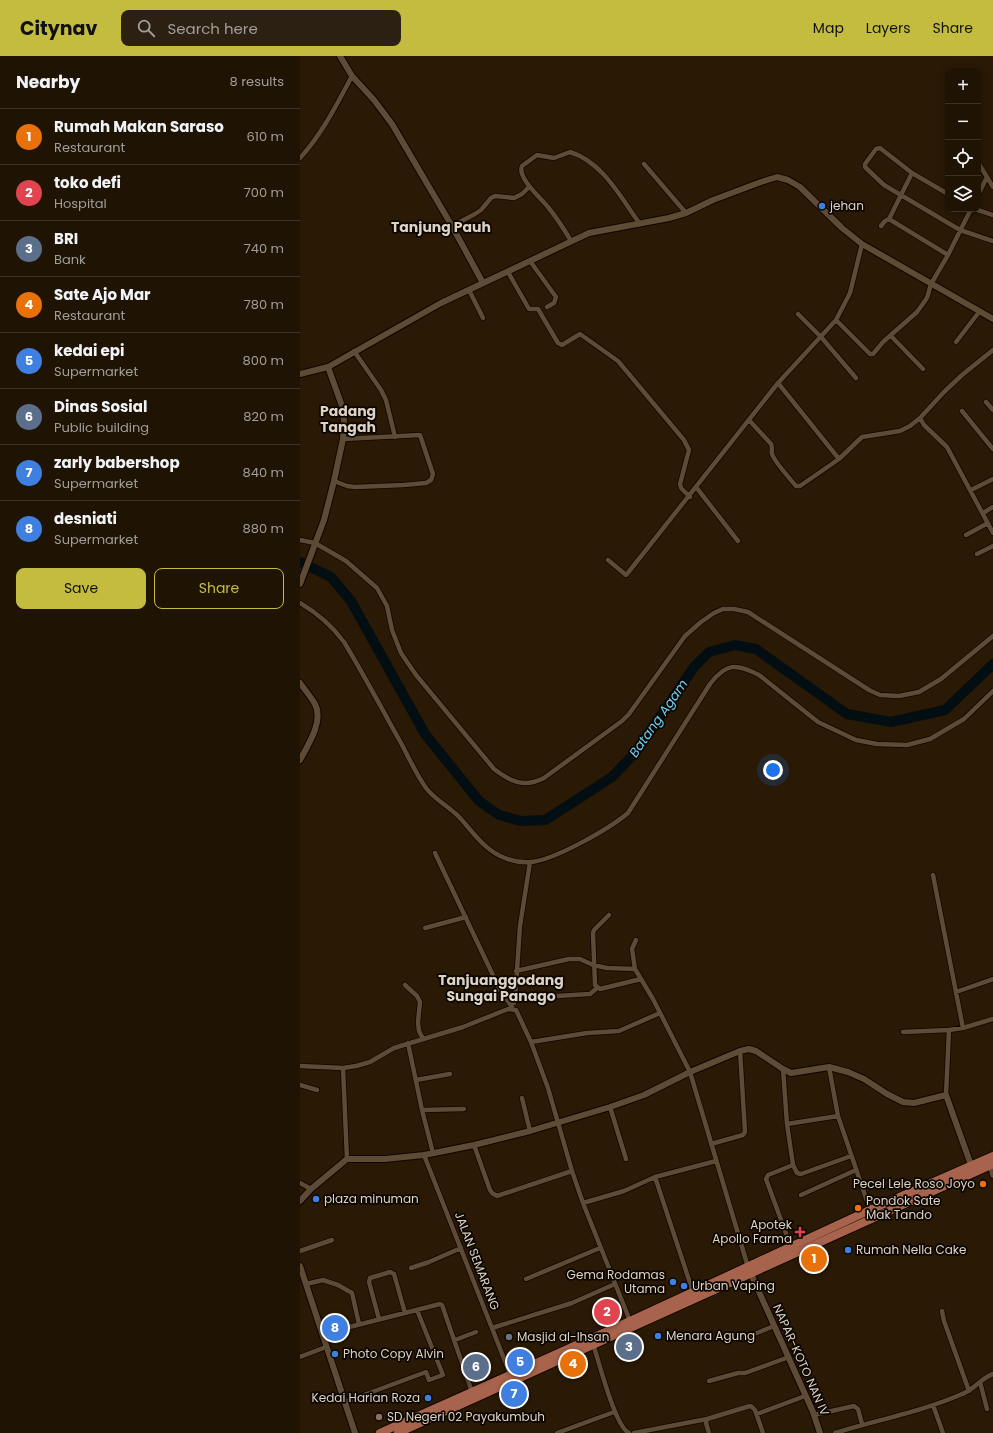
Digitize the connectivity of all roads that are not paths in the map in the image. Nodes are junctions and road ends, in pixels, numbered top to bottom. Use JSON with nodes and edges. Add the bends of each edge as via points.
{"nodes":[{"id":1,"x":340,"y":56,"type":"edge"},
{"id":2,"x":352,"y":76,"type":"junction"},
{"id":3,"x":300,"y":158,"type":"edge"},
{"id":4,"x":644,"y":164,"type":"dead end"},
{"id":5,"x":981,"y":167,"type":"edge"},
{"id":6,"x":912,"y":173,"type":"junction"},
{"id":7,"x":987,"y":177,"type":"junction"},
{"id":8,"x":529,"y":187,"type":"junction"},
{"id":9,"x":993,"y":187,"type":"edge"},
{"id":10,"x":981,"y":189,"type":"edge"},
{"id":11,"x":945,"y":192,"type":"edge"},
{"id":12,"x":901,"y":196,"type":"junction"},
{"id":13,"x":981,"y":211,"type":"edge"},
{"id":14,"x":969,"y":212,"type":"edge"},
{"id":15,"x":686,"y":213,"type":"junction"},
{"id":16,"x":993,"y":215,"type":"edge"},
{"id":17,"x":889,"y":219,"type":"junction"},
{"id":18,"x":640,"y":224,"type":"junction"},
{"id":19,"x":452,"y":226,"type":"junction"},
{"id":20,"x":881,"y":226,"type":"dead end"},
{"id":21,"x":960,"y":230,"type":"junction"},
{"id":22,"x":570,"y":241,"type":"junction"},
{"id":23,"x":993,"y":241,"type":"edge"},
{"id":24,"x":862,"y":244,"type":"junction"},
{"id":25,"x":948,"y":255,"type":"junction"},
{"id":26,"x":530,"y":261,"type":"junction"},
{"id":27,"x":508,"y":272,"type":"junction"},
{"id":28,"x":483,"y":283,"type":"junction"},
{"id":29,"x":931,"y":284,"type":"junction"},
{"id":30,"x":469,"y":290,"type":"junction"},
{"id":31,"x":547,"y":307,"type":"dead end"},
{"id":32,"x":979,"y":312,"type":"junction"},
{"id":33,"x":798,"y":314,"type":"dead end"},
{"id":34,"x":483,"y":318,"type":"dead end"},
{"id":35,"x":993,"y":319,"type":"edge"},
{"id":36,"x":836,"y":320,"type":"junction"},
{"id":37,"x":821,"y":336,"type":"junction"},
{"id":38,"x":891,"y":336,"type":"junction"},
{"id":39,"x":956,"y":342,"type":"dead end"},
{"id":40,"x":993,"y":350,"type":"edge"},
{"id":41,"x":354,"y":351,"type":"junction"},
{"id":42,"x":328,"y":366,"type":"junction"},
{"id":43,"x":923,"y":369,"type":"dead end"},
{"id":44,"x":300,"y":374,"type":"edge"},
{"id":45,"x":856,"y":378,"type":"dead end"},
{"id":46,"x":778,"y":383,"type":"junction"},
{"id":47,"x":986,"y":402,"type":"dead end"},
{"id":48,"x":993,"y":410,"type":"edge"},
{"id":49,"x":962,"y":411,"type":"dead end"},
{"id":50,"x":920,"y":418,"type":"junction"},
{"id":51,"x":749,"y":420,"type":"junction"},
{"id":52,"x":395,"y":437,"type":"junction"},
{"id":53,"x":343,"y":439,"type":"junction"},
{"id":54,"x":993,"y":449,"type":"edge"},
{"id":55,"x":839,"y":459,"type":"junction"},
{"id":56,"x":993,"y":479,"type":"edge"},
{"id":57,"x":334,"y":481,"type":"junction"},
{"id":58,"x":696,"y":487,"type":"junction"},
{"id":59,"x":971,"y":490,"type":"junction"},
{"id":60,"x":690,"y":497,"type":"junction"},
{"id":61,"x":993,"y":507,"type":"edge"},
{"id":62,"x":983,"y":513,"type":"junction"},
{"id":63,"x":988,"y":523,"type":"junction"},
{"id":64,"x":993,"y":533,"type":"edge"},
{"id":65,"x":966,"y":535,"type":"dead end"},
{"id":66,"x":300,"y":540,"type":"edge"},
{"id":67,"x":738,"y":541,"type":"dead end"},
{"id":68,"x":315,"y":543,"type":"junction"},
{"id":69,"x":993,"y":546,"type":"edge"},
{"id":70,"x":977,"y":554,"type":"dead end"},
{"id":71,"x":608,"y":560,"type":"dead end"},
{"id":72,"x":300,"y":584,"type":"edge"},
{"id":73,"x":300,"y":603,"type":"edge"},
{"id":74,"x":993,"y":636,"type":"edge"},
{"id":75,"x":300,"y":683,"type":"edge"},
{"id":76,"x":993,"y":691,"type":"edge"},
{"id":77,"x":300,"y":760,"type":"edge"},
{"id":78,"x":435,"y":853,"type":"dead end"},
{"id":79,"x":530,"y":862,"type":"junction"},
{"id":80,"x":933,"y":875,"type":"dead end"},
{"id":81,"x":609,"y":915,"type":"dead end"},
{"id":82,"x":466,"y":917,"type":"junction"},
{"id":83,"x":425,"y":928,"type":"dead end"},
{"id":84,"x":636,"y":940,"type":"dead end"},
{"id":85,"x":594,"y":965,"type":"junction"},
{"id":86,"x":635,"y":969,"type":"junction"},
{"id":87,"x":516,"y":971,"type":"junction"},
{"id":88,"x":641,"y":979,"type":"junction"},
{"id":89,"x":993,"y":979,"type":"edge"},
{"id":90,"x":405,"y":985,"type":"dead end"},
{"id":91,"x":597,"y":988,"type":"junction"},
{"id":92,"x":956,"y":992,"type":"junction"},
{"id":93,"x":515,"y":1000,"type":"junction"},
{"id":94,"x":510,"y":1008,"type":"junction"},
{"id":95,"x":660,"y":1013,"type":"junction"},
{"id":96,"x":993,"y":1019,"type":"edge"},
{"id":97,"x":963,"y":1028,"type":"junction"},
{"id":98,"x":949,"y":1030,"type":"junction"},
{"id":99,"x":903,"y":1032,"type":"dead end"},
{"id":100,"x":423,"y":1039,"type":"junction"},
{"id":101,"x":531,"y":1042,"type":"junction"},
{"id":102,"x":408,"y":1043,"type":"junction"},
{"id":103,"x":740,"y":1051,"type":"junction"},
{"id":104,"x":300,"y":1066,"type":"edge"},
{"id":105,"x":343,"y":1068,"type":"junction"},
{"id":106,"x":829,"y":1068,"type":"junction"},
{"id":107,"x":783,"y":1069,"type":"junction"},
{"id":108,"x":690,"y":1072,"type":"junction"},
{"id":109,"x":450,"y":1074,"type":"dead end"},
{"id":110,"x":416,"y":1080,"type":"junction"},
{"id":111,"x":300,"y":1085,"type":"edge"},
{"id":112,"x":317,"y":1090,"type":"dead end"},
{"id":113,"x":946,"y":1095,"type":"junction"},
{"id":114,"x":522,"y":1098,"type":"dead end"},
{"id":115,"x":610,"y":1107,"type":"junction"},
{"id":116,"x":464,"y":1109,"type":"dead end"},
{"id":117,"x":422,"y":1110,"type":"junction"},
{"id":118,"x":838,"y":1116,"type":"junction"},
{"id":119,"x":557,"y":1123,"type":"junction"},
{"id":120,"x":787,"y":1124,"type":"junction"},
{"id":121,"x":530,"y":1131,"type":"junction"},
{"id":122,"x":711,"y":1144,"type":"junction"},
{"id":123,"x":474,"y":1145,"type":"junction"},
{"id":124,"x":434,"y":1153,"type":"junction"},
{"id":125,"x":424,"y":1155,"type":"junction"},
{"id":126,"x":851,"y":1156,"type":"junction"},
{"id":127,"x":993,"y":1156,"type":"edge"},
{"id":128,"x":347,"y":1159,"type":"junction"},
{"id":129,"x":626,"y":1159,"type":"dead end"},
{"id":130,"x":716,"y":1161,"type":"junction"},
{"id":131,"x":793,"y":1165,"type":"junction"},
{"id":132,"x":971,"y":1165,"type":"junction"},
{"id":133,"x":992,"y":1165,"type":"edge"},
{"id":134,"x":856,"y":1170,"type":"junction"},
{"id":135,"x":572,"y":1171,"type":"junction"},
{"id":136,"x":993,"y":1175,"type":"edge"},
{"id":137,"x":655,"y":1177,"type":"junction"},
{"id":138,"x":300,"y":1183,"type":"edge"},
{"id":139,"x":311,"y":1189,"type":"junction"},
{"id":140,"x":801,"y":1195,"type":"dead end"},
{"id":141,"x":300,"y":1201,"type":"edge"},
{"id":142,"x":582,"y":1203,"type":"junction"},
{"id":143,"x":870,"y":1210,"type":"junction"},
{"id":144,"x":849,"y":1225,"type":"junction"},
{"id":145,"x":825,"y":1236,"type":"junction"},
{"id":146,"x":332,"y":1240,"type":"dead end"},
{"id":147,"x":792,"y":1247,"type":"junction"},
{"id":148,"x":461,"y":1248,"type":"junction"},
{"id":149,"x":600,"y":1248,"type":"junction"},
{"id":150,"x":300,"y":1251,"type":"edge"},
{"id":151,"x":300,"y":1266,"type":"edge"},
{"id":152,"x":411,"y":1268,"type":"dead end"},
{"id":153,"x":749,"y":1271,"type":"junction"},
{"id":154,"x":526,"y":1279,"type":"dead end"},
{"id":155,"x":306,"y":1284,"type":"junction"},
{"id":156,"x":615,"y":1284,"type":"junction"},
{"id":157,"x":693,"y":1292,"type":"junction"},
{"id":158,"x":417,"y":1310,"type":"junction"},
{"id":159,"x":942,"y":1311,"type":"dead end"},
{"id":160,"x":405,"y":1313,"type":"junction"},
{"id":161,"x":379,"y":1319,"type":"junction"},
{"id":162,"x":630,"y":1321,"type":"junction"},
{"id":163,"x":359,"y":1324,"type":"junction"},
{"id":164,"x":774,"y":1326,"type":"junction"},
{"id":165,"x":492,"y":1328,"type":"junction"},
{"id":166,"x":476,"y":1332,"type":"dead end"},
{"id":167,"x":322,"y":1334,"type":"junction"},
{"id":168,"x":742,"y":1339,"type":"dead end"},
{"id":169,"x":455,"y":1340,"type":"junction"},
{"id":170,"x":593,"y":1344,"type":"junction"},
{"id":171,"x":326,"y":1347,"type":"junction"},
{"id":172,"x":300,"y":1357,"type":"edge"},
{"id":173,"x":789,"y":1357,"type":"junction"},
{"id":174,"x":510,"y":1374,"type":"junction"},
{"id":175,"x":993,"y":1374,"type":"edge"},
{"id":176,"x":709,"y":1381,"type":"dead end"},
{"id":177,"x":980,"y":1382,"type":"junction"},
{"id":178,"x":969,"y":1391,"type":"junction"},
{"id":179,"x":472,"y":1392,"type":"junction"},
{"id":180,"x":805,"y":1396,"type":"junction"},
{"id":181,"x":345,"y":1402,"type":"junction"},
{"id":182,"x":933,"y":1405,"type":"junction"},
{"id":183,"x":988,"y":1409,"type":"dead end"},
{"id":184,"x":614,"y":1412,"type":"junction"},
{"id":185,"x":757,"y":1414,"type":"junction"},
{"id":186,"x":814,"y":1415,"type":"junction"},
{"id":187,"x":707,"y":1419,"type":"junction"},
{"id":188,"x":862,"y":1424,"type":"junction"},
{"id":189,"x":411,"y":1430,"type":"edge"},
{"id":190,"x":355,"y":1433,"type":"edge"},
{"id":191,"x":380,"y":1433,"type":"edge"},
{"id":192,"x":398,"y":1433,"type":"edge"},
{"id":193,"x":557,"y":1433,"type":"edge"},
{"id":194,"x":629,"y":1433,"type":"edge"},
{"id":195,"x":634,"y":1433,"type":"edge"},
{"id":196,"x":709,"y":1433,"type":"edge"},
{"id":197,"x":763,"y":1433,"type":"edge"},
{"id":198,"x":820,"y":1433,"type":"edge"},
{"id":199,"x":835,"y":1433,"type":"edge"},
{"id":200,"x":943,"y":1433,"type":"edge"}],
"edges":[{"from":1,"to":2,"type":"street"},
{"from":2,"to":3,"type":"street","via":[[329,117]]},
{"from":2,"to":19,"type":"street","via":[[392,124]]},
{"from":4,"to":15,"type":"street"},
{"from":5,"to":7,"type":"street"},
{"from":6,"to":11,"type":"street"},
{"from":6,"to":12,"type":"street"},
{"from":6,"to":12,"type":"street","via":[[880,148],[876,149],[866,162],[865,167],[876,178]]},
{"from":7,"to":9,"type":"street"},
{"from":7,"to":10,"type":"street"},
{"from":8,"to":18,"type":"street","via":[[521,169],[533,157],[557,157],[567,152],[578,155],[594,164]]},
{"from":8,"to":19,"type":"street","via":[[514,198],[491,198],[481,210]]},
{"from":8,"to":22,"type":"street","via":[[548,208]]},
{"from":12,"to":17,"type":"street"},
{"from":12,"to":21,"type":"street"},
{"from":13,"to":16,"type":"street"},
{"from":14,"to":21,"type":"street"},
{"from":15,"to":18,"type":"street"},
{"from":15,"to":24,"type":"street","via":[[761,182],[776,178],[788,180]]},
{"from":17,"to":20,"type":"street"},
{"from":17,"to":25,"type":"street"},
{"from":18,"to":22,"type":"street","via":[[589,233]]},
{"from":19,"to":28,"type":"street"},
{"from":21,"to":23,"type":"street"},
{"from":21,"to":25,"type":"street"},
{"from":22,"to":26,"type":"street"},
{"from":24,"to":29,"type":"street"},
{"from":24,"to":36,"type":"street","via":[[850,293]]},
{"from":25,"to":29,"type":"street"},
{"from":26,"to":27,"type":"street"},
{"from":26,"to":31,"type":"street","via":[[556,297],[554,303]]},
{"from":27,"to":28,"type":"street"},
{"from":27,"to":60,"type":"street","via":[[529,308],[538,309],[558,343],[562,345],[580,334],[614,358],[684,440],[689,450],[680,484]]},
{"from":28,"to":30,"type":"street"},
{"from":29,"to":32,"type":"street"},
{"from":29,"to":38,"type":"street","via":[[927,298],[917,312]]},
{"from":30,"to":34,"type":"street"},
{"from":30,"to":41,"type":"street"},
{"from":32,"to":35,"type":"street"},
{"from":32,"to":39,"type":"street"},
{"from":33,"to":37,"type":"street"},
{"from":36,"to":37,"type":"street"},
{"from":36,"to":38,"type":"street","via":[[870,354],[874,354]]},
{"from":37,"to":45,"type":"street"},
{"from":37,"to":46,"type":"street"},
{"from":38,"to":43,"type":"street"},
{"from":40,"to":50,"type":"street","via":[[962,375]]},
{"from":41,"to":42,"type":"street"},
{"from":41,"to":52,"type":"street","via":[[386,400]]},
{"from":42,"to":44,"type":"street"},
{"from":42,"to":53,"type":"street","via":[[342,406]]},
{"from":46,"to":51,"type":"street"},
{"from":46,"to":55,"type":"street"},
{"from":47,"to":48,"type":"street"},
{"from":49,"to":54,"type":"street"},
{"from":50,"to":55,"type":"street","via":[[900,431],[862,437]]},
{"from":50,"to":59,"type":"street","via":[[947,447]]},
{"from":51,"to":55,"type":"street","via":[[771,444],[773,456],[796,486]]},
{"from":51,"to":58,"type":"street"},
{"from":52,"to":53,"type":"street"},
{"from":52,"to":57,"type":"street","via":[[422,437],[433,474],[428,482],[355,487]]},
{"from":53,"to":57,"type":"street"},
{"from":56,"to":59,"type":"street"},
{"from":57,"to":68,"type":"street"},
{"from":58,"to":60,"type":"street"},
{"from":58,"to":67,"type":"street"},
{"from":59,"to":62,"type":"street"},
{"from":60,"to":71,"type":"street","via":[[626,575]]},
{"from":61,"to":62,"type":"street"},
{"from":62,"to":63,"type":"street"},
{"from":63,"to":64,"type":"street"},
{"from":63,"to":65,"type":"street"},
{"from":66,"to":68,"type":"street"},
{"from":68,"to":72,"type":"street"},
{"from":68,"to":74,"type":"street","via":[[346,561],[377,588],[387,606],[392,630],[401,653],[416,675],[494,769],[505,778],[519,783],[534,783],[544,778],[622,721],[685,636],[722,609],[748,612],[880,695],[899,696],[919,692],[942,679]]},
{"from":69,"to":70,"type":"street"},
{"from":73,"to":79,"type":"street","via":[[327,622],[344,642],[431,793],[455,812],[483,844],[494,852],[505,858]]},
{"from":75,"to":77,"type":"street","via":[[316,705],[318,715],[317,724]]},
{"from":76,"to":79,"type":"street","via":[[964,719],[930,739],[907,745],[877,744],[856,740],[818,722],[759,675],[738,666],[730,667],[722,671],[710,684],[628,813],[581,842],[545,859]]},
{"from":78,"to":82,"type":"street"},
{"from":79,"to":87,"type":"street"},
{"from":80,"to":92,"type":"street"},
{"from":81,"to":85,"type":"street","via":[[593,933]]},
{"from":82,"to":83,"type":"street"},
{"from":82,"to":94,"type":"street"},
{"from":84,"to":86,"type":"street","via":[[632,949]]},
{"from":85,"to":86,"type":"street"},
{"from":85,"to":87,"type":"street","via":[[580,959],[569,959]]},
{"from":85,"to":91,"type":"street"},
{"from":86,"to":88,"type":"street"},
{"from":87,"to":93,"type":"street"},
{"from":88,"to":91,"type":"street"},
{"from":88,"to":95,"type":"street"},
{"from":89,"to":92,"type":"street"},
{"from":90,"to":100,"type":"street","via":[[420,1002],[418,1022]]},
{"from":91,"to":93,"type":"street","via":[[590,994]]},
{"from":92,"to":97,"type":"street"},
{"from":93,"to":94,"type":"street"},
{"from":94,"to":100,"type":"street"},
{"from":94,"to":101,"type":"street","via":[[518,1012]]},
{"from":95,"to":101,"type":"street","via":[[619,1031]]},
{"from":95,"to":108,"type":"street"},
{"from":96,"to":97,"type":"street"},
{"from":97,"to":98,"type":"street"},
{"from":98,"to":99,"type":"street"},
{"from":98,"to":113,"type":"street"},
{"from":100,"to":102,"type":"street"},
{"from":101,"to":119,"type":"street","via":[[548,1088]]},
{"from":102,"to":105,"type":"street","via":[[370,1062]]},
{"from":102,"to":110,"type":"street"},
{"from":103,"to":107,"type":"street","via":[[756,1050]]},
{"from":103,"to":108,"type":"street"},
{"from":103,"to":122,"type":"street","via":[[745,1132],[743,1135]]},
{"from":104,"to":105,"type":"street"},
{"from":105,"to":128,"type":"street"},
{"from":106,"to":107,"type":"street","via":[[791,1072]]},
{"from":106,"to":113,"type":"street","via":[[864,1079],[903,1102],[914,1103]]},
{"from":106,"to":118,"type":"street"},
{"from":107,"to":120,"type":"street"},
{"from":108,"to":115,"type":"street","via":[[644,1095]]},
{"from":108,"to":122,"type":"street"},
{"from":109,"to":110,"type":"street"},
{"from":110,"to":117,"type":"street"},
{"from":111,"to":112,"type":"street"},
{"from":113,"to":132,"type":"street"},
{"from":114,"to":121,"type":"street"},
{"from":115,"to":119,"type":"street"},
{"from":115,"to":129,"type":"street"},
{"from":116,"to":117,"type":"street"},
{"from":117,"to":124,"type":"street"},
{"from":118,"to":120,"type":"street"},
{"from":118,"to":126,"type":"street"},
{"from":119,"to":121,"type":"street"},
{"from":119,"to":135,"type":"street"},
{"from":120,"to":131,"type":"street"},
{"from":121,"to":123,"type":"street"},
{"from":122,"to":130,"type":"street"},
{"from":123,"to":124,"type":"street"},
{"from":123,"to":135,"type":"street","via":[[490,1190],[497,1196]]},
{"from":124,"to":125,"type":"street"},
{"from":125,"to":128,"type":"street"},
{"from":125,"to":148,"type":"street","name":"JALAN SEMARANG"},
{"from":126,"to":131,"type":"street","via":[[801,1174],[797,1173]]},
{"from":126,"to":134,"type":"street"},
{"from":127,"to":132,"type":"highway"},
{"from":128,"to":139,"type":"street"},
{"from":130,"to":137,"type":"street"},
{"from":130,"to":153,"type":"street"},
{"from":131,"to":147,"type":"street","via":[[766,1177]]},
{"from":132,"to":143,"type":"highway"},
{"from":133,"to":136,"type":"street"},
{"from":133,"to":144,"type":"highway"},
{"from":134,"to":140,"type":"street"},
{"from":134,"to":143,"type":"street"},
{"from":135,"to":142,"type":"street"},
{"from":137,"to":142,"type":"street"},
{"from":137,"to":157,"type":"street"},
{"from":138,"to":139,"type":"street"},
{"from":139,"to":141,"type":"street"},
{"from":142,"to":149,"type":"street"},
{"from":143,"to":144,"type":"highway"},
{"from":144,"to":145,"type":"highway"},
{"from":145,"to":147,"type":"highway"},
{"from":145,"to":153,"type":"highway"},
{"from":146,"to":150,"type":"street"},
{"from":147,"to":153,"type":"highway"},
{"from":148,"to":152,"type":"street"},
{"from":148,"to":165,"type":"street","name":"JALAN SEMARANG"},
{"from":149,"to":154,"type":"street"},
{"from":149,"to":156,"type":"street"},
{"from":151,"to":155,"type":"street"},
{"from":153,"to":157,"type":"highway"},
{"from":153,"to":164,"type":"street","name":"NAPAR-KOTO NAN IV"},
{"from":153,"to":170,"type":"highway"},
{"from":155,"to":163,"type":"street","via":[[323,1280],[352,1293]]},
{"from":155,"to":167,"type":"street"},
{"from":156,"to":162,"type":"street"},
{"from":156,"to":165,"type":"street","via":[[572,1303]]},
{"from":157,"to":162,"type":"highway"},
{"from":158,"to":160,"type":"street"},
{"from":158,"to":169,"type":"street","via":[[442,1305]]},
{"from":158,"to":181,"type":"street","via":[[443,1375],[429,1380],[426,1372]]},
{"from":159,"to":178,"type":"street"},
{"from":160,"to":161,"type":"street"},
{"from":160,"to":161,"type":"street","via":[[394,1274],[390,1272],[370,1278],[369,1282]]},
{"from":161,"to":163,"type":"street"},
{"from":162,"to":174,"type":"highway"},
{"from":163,"to":167,"type":"street"},
{"from":164,"to":168,"type":"street"},
{"from":164,"to":173,"type":"street","name":"NAPAR-KOTO NAN IV"},
{"from":165,"to":174,"type":"street","name":"JALAN SEMARANG"},
{"from":166,"to":169,"type":"street"},
{"from":167,"to":171,"type":"street"},
{"from":169,"to":179,"type":"street"},
{"from":170,"to":184,"type":"street"},
{"from":170,"to":189,"type":"highway"},
{"from":171,"to":172,"type":"street"},
{"from":171,"to":181,"type":"street"},
{"from":173,"to":176,"type":"street","via":[[745,1373]]},
{"from":173,"to":180,"type":"street","name":"NAPAR-KOTO NAN IV"},
{"from":174,"to":179,"type":"highway"},
{"from":175,"to":177,"type":"street"},
{"from":177,"to":178,"type":"street"},
{"from":177,"to":183,"type":"street"},
{"from":178,"to":182,"type":"street"},
{"from":179,"to":191,"type":"highway"},
{"from":180,"to":185,"type":"street"},
{"from":180,"to":186,"type":"street","name":"NAPAR-KOTO NAN IV"},
{"from":181,"to":190,"type":"street"},
{"from":182,"to":188,"type":"street"},
{"from":182,"to":200,"type":"street"},
{"from":184,"to":193,"type":"street"},
{"from":184,"to":194,"type":"street","via":[[624,1430]]},
{"from":185,"to":187,"type":"street","via":[[750,1406]]},
{"from":185,"to":197,"type":"street"},
{"from":186,"to":188,"type":"street","via":[[854,1406],[858,1409]]},
{"from":186,"to":198,"type":"street","name":"NAPAR-KOTO NAN IV"},
{"from":187,"to":195,"type":"street"},
{"from":187,"to":196,"type":"street"},
{"from":188,"to":199,"type":"street"},
{"from":189,"to":192,"type":"highway"}]}
